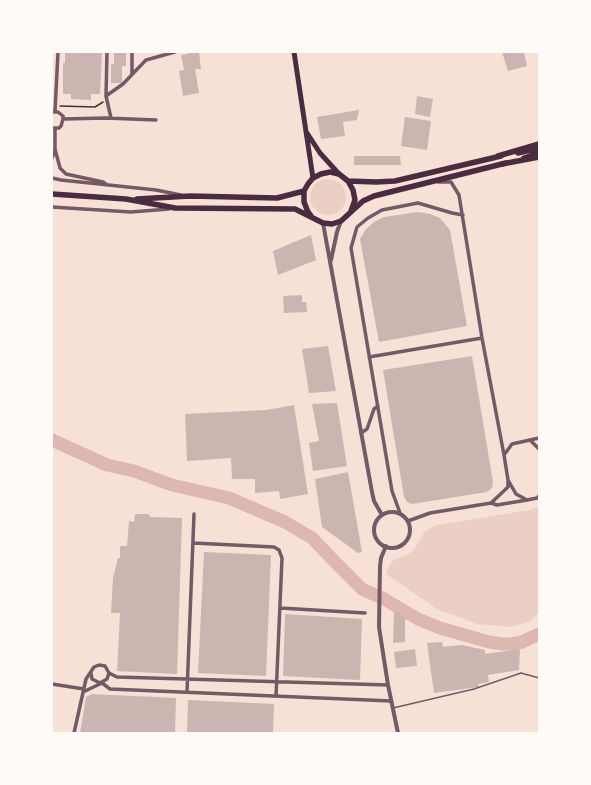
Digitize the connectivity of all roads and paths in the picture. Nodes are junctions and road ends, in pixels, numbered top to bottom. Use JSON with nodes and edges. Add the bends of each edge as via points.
{"nodes":[{"id":1,"x":58,"y":52,"type":"edge"},
{"id":2,"x":107,"y":52,"type":"edge"},
{"id":3,"x":132,"y":52,"type":"edge"},
{"id":4,"x":175,"y":52,"type":"edge"},
{"id":5,"x":294,"y":52,"type":"edge"},
{"id":6,"x":132,"y":74,"type":"junction"},
{"id":7,"x":106,"y":96,"type":"junction"},
{"id":8,"x":108,"y":102,"type":"junction"},
{"id":9,"x":56,"y":106,"type":"junction"},
{"id":10,"x":54,"y":112,"type":"edge"},
{"id":11,"x":111,"y":118,"type":"junction"},
{"id":12,"x":63,"y":119,"type":"junction"},
{"id":13,"x":156,"y":120,"type":"dead end"},
{"id":14,"x":54,"y":128,"type":"edge"},
{"id":15,"x":307,"y":132,"type":"junction"},
{"id":16,"x":539,"y":144,"type":"edge"},
{"id":17,"x":539,"y":148,"type":"edge"},
{"id":18,"x":55,"y":149,"type":"junction"},
{"id":19,"x":539,"y":153,"type":"edge"},
{"id":20,"x":498,"y":156,"type":"junction"},
{"id":21,"x":539,"y":157,"type":"edge"},
{"id":22,"x":52,"y":158,"type":"edge"},
{"id":23,"x":502,"y":164,"type":"junction"},
{"id":24,"x":339,"y":174,"type":"junction"},
{"id":25,"x":52,"y":178,"type":"edge"},
{"id":26,"x":313,"y":178,"type":"junction"},
{"id":27,"x":348,"y":181,"type":"junction"},
{"id":28,"x":429,"y":182,"type":"junction"},
{"id":29,"x":108,"y":185,"type":"junction"},
{"id":30,"x":304,"y":191,"type":"junction"},
{"id":31,"x":52,"y":194,"type":"edge"},
{"id":32,"x":190,"y":196,"type":"junction"},
{"id":33,"x":126,"y":199,"type":"junction"},
{"id":34,"x":52,"y":207,"type":"edge"},
{"id":35,"x":175,"y":208,"type":"junction"},
{"id":36,"x":351,"y":211,"type":"junction"},
{"id":37,"x":463,"y":214,"type":"junction"},
{"id":38,"x":316,"y":220,"type":"junction"},
{"id":39,"x":341,"y":221,"type":"junction"},
{"id":40,"x":323,"y":223,"type":"junction"},
{"id":41,"x":331,"y":263,"type":"junction"},
{"id":42,"x":482,"y":338,"type":"junction"},
{"id":43,"x":369,"y":357,"type":"junction"},
{"id":44,"x":378,"y":406,"type":"junction"},
{"id":45,"x":361,"y":433,"type":"junction"},
{"id":46,"x":539,"y":439,"type":"edge"},
{"id":47,"x":530,"y":440,"type":"junction"},
{"id":48,"x":539,"y":449,"type":"edge"},
{"id":49,"x":504,"y":455,"type":"junction"},
{"id":50,"x":508,"y":480,"type":"junction"},
{"id":51,"x":539,"y":496,"type":"edge"},
{"id":52,"x":527,"y":500,"type":"junction"},
{"id":53,"x":491,"y":503,"type":"junction"},
{"id":54,"x":400,"y":513,"type":"junction"},
{"id":55,"x":194,"y":514,"type":"dead end"},
{"id":56,"x":382,"y":515,"type":"junction"},
{"id":57,"x":408,"y":522,"type":"junction"},
{"id":58,"x":193,"y":543,"type":"junction"},
{"id":59,"x":386,"y":546,"type":"junction"},
{"id":60,"x":280,"y":608,"type":"junction"},
{"id":61,"x":365,"y":613,"type":"dead end"},
{"id":62,"x":91,"y":672,"type":"junction"},
{"id":63,"x":109,"y":673,"type":"junction"},
{"id":64,"x":539,"y":678,"type":"edge"},
{"id":65,"x":187,"y":679,"type":"junction"},
{"id":66,"x":276,"y":681,"type":"junction"},
{"id":67,"x":102,"y":683,"type":"junction"},
{"id":68,"x":52,"y":684,"type":"edge"},
{"id":69,"x":388,"y":685,"type":"junction"},
{"id":70,"x":83,"y":691,"type":"junction"},
{"id":71,"x":187,"y":692,"type":"junction"},
{"id":72,"x":276,"y":696,"type":"junction"},
{"id":73,"x":391,"y":701,"type":"junction"},
{"id":74,"x":393,"y":708,"type":"junction"},
{"id":75,"x":74,"y":733,"type":"edge"},
{"id":76,"x":398,"y":733,"type":"edge"}],
"edges":[{"from":1,"to":9,"type":"street"},
{"from":2,"to":7,"type":"street"},
{"from":3,"to":6,"type":"street"},
{"from":4,"to":6,"type":"street","via":[[146,60]]},
{"from":5,"to":15,"type":"main road"},
{"from":6,"to":7,"type":"street"},
{"from":7,"to":8,"type":"street"},
{"from":8,"to":9,"type":"path","via":[[94,106]]},
{"from":8,"to":11,"type":"street"},
{"from":9,"to":10,"type":"street"},
{"from":10,"to":12,"type":"street","via":[[61,114]]},
{"from":11,"to":12,"type":"street"},
{"from":11,"to":13,"type":"street"},
{"from":12,"to":14,"type":"street","via":[[61,126]]},
{"from":14,"to":18,"type":"street"},
{"from":15,"to":24,"type":"main road","via":[[320,153]]},
{"from":15,"to":26,"type":"main road"},
{"from":16,"to":20,"type":"main road"},
{"from":17,"to":20,"type":"main road"},
{"from":18,"to":22,"type":"street"},
{"from":18,"to":29,"type":"street","via":[[60,168],[66,174]]},
{"from":19,"to":23,"type":"main road"},
{"from":20,"to":27,"type":"main road","via":[[395,181]]},
{"from":21,"to":23,"type":"main road"},
{"from":23,"to":28,"type":"main road"},
{"from":24,"to":26,"type":"main road","via":[[330,172]]},
{"from":24,"to":27,"type":"main road"},
{"from":25,"to":29,"type":"street"},
{"from":26,"to":30,"type":"main road"},
{"from":27,"to":36,"type":"main road","via":[[355,200]]},
{"from":28,"to":36,"type":"main road","via":[[374,196]]},
{"from":28,"to":37,"type":"street","via":[[451,182],[460,195]]},
{"from":29,"to":32,"type":"street"},
{"from":30,"to":32,"type":"main road","via":[[277,198]]},
{"from":30,"to":38,"type":"main road","via":[[304,202],[308,212]]},
{"from":31,"to":33,"type":"main road"},
{"from":32,"to":33,"type":"main road"},
{"from":33,"to":35,"type":"main road"},
{"from":34,"to":35,"type":"street","via":[[131,212]]},
{"from":35,"to":38,"type":"main road","via":[[295,209]]},
{"from":36,"to":39,"type":"main road"},
{"from":37,"to":42,"type":"street"},
{"from":37,"to":43,"type":"street","via":[[418,203],[382,210],[357,227],[351,248]]},
{"from":38,"to":40,"type":"main road"},
{"from":39,"to":40,"type":"main road"},
{"from":39,"to":41,"type":"street"},
{"from":40,"to":41,"type":"street"},
{"from":41,"to":45,"type":"street"},
{"from":42,"to":43,"type":"street"},
{"from":42,"to":49,"type":"street"},
{"from":43,"to":44,"type":"street"},
{"from":44,"to":45,"type":"street","via":[[374,409],[367,430]]},
{"from":44,"to":54,"type":"street","via":[[392,491]]},
{"from":45,"to":56,"type":"street","via":[[374,502]]},
{"from":46,"to":47,"type":"street"},
{"from":47,"to":48,"type":"street"},
{"from":47,"to":49,"type":"street","via":[[512,444]]},
{"from":49,"to":50,"type":"street"},
{"from":50,"to":52,"type":"street","via":[[516,494]]},
{"from":50,"to":53,"type":"street","via":[[508,487]]},
{"from":51,"to":52,"type":"street"},
{"from":52,"to":53,"type":"street","via":[[497,505]]},
{"from":53,"to":57,"type":"street","via":[[430,513]]},
{"from":54,"to":56,"type":"street"},
{"from":54,"to":57,"type":"street"},
{"from":55,"to":58,"type":"street"},
{"from":56,"to":59,"type":"street","via":[[376,524],[375,534]]},
{"from":57,"to":59,"type":"street","via":[[410,532],[406,542],[397,547]]},
{"from":58,"to":60,"type":"street","via":[[274,547],[279,550],[282,558]]},
{"from":58,"to":65,"type":"street"},
{"from":59,"to":69,"type":"street","via":[[381,558],[379,627]]},
{"from":60,"to":61,"type":"street"},
{"from":60,"to":66,"type":"street"},
{"from":62,"to":63,"type":"street","via":[[99,665],[107,668]]},
{"from":62,"to":67,"type":"street","via":[[92,679]]},
{"from":62,"to":70,"type":"street"},
{"from":63,"to":65,"type":"street","via":[[117,677]]},
{"from":63,"to":67,"type":"street","via":[[108,679]]},
{"from":64,"to":74,"type":"lane","via":[[521,673],[474,689]]},
{"from":65,"to":66,"type":"street"},
{"from":65,"to":71,"type":"street"},
{"from":66,"to":69,"type":"street"},
{"from":66,"to":72,"type":"street"},
{"from":67,"to":70,"type":"street"},
{"from":67,"to":71,"type":"street","via":[[110,689]]},
{"from":68,"to":70,"type":"street"},
{"from":69,"to":73,"type":"street"},
{"from":70,"to":75,"type":"street"},
{"from":71,"to":72,"type":"street"},
{"from":72,"to":73,"type":"street"},
{"from":73,"to":74,"type":"street"},
{"from":74,"to":76,"type":"street"}]}
